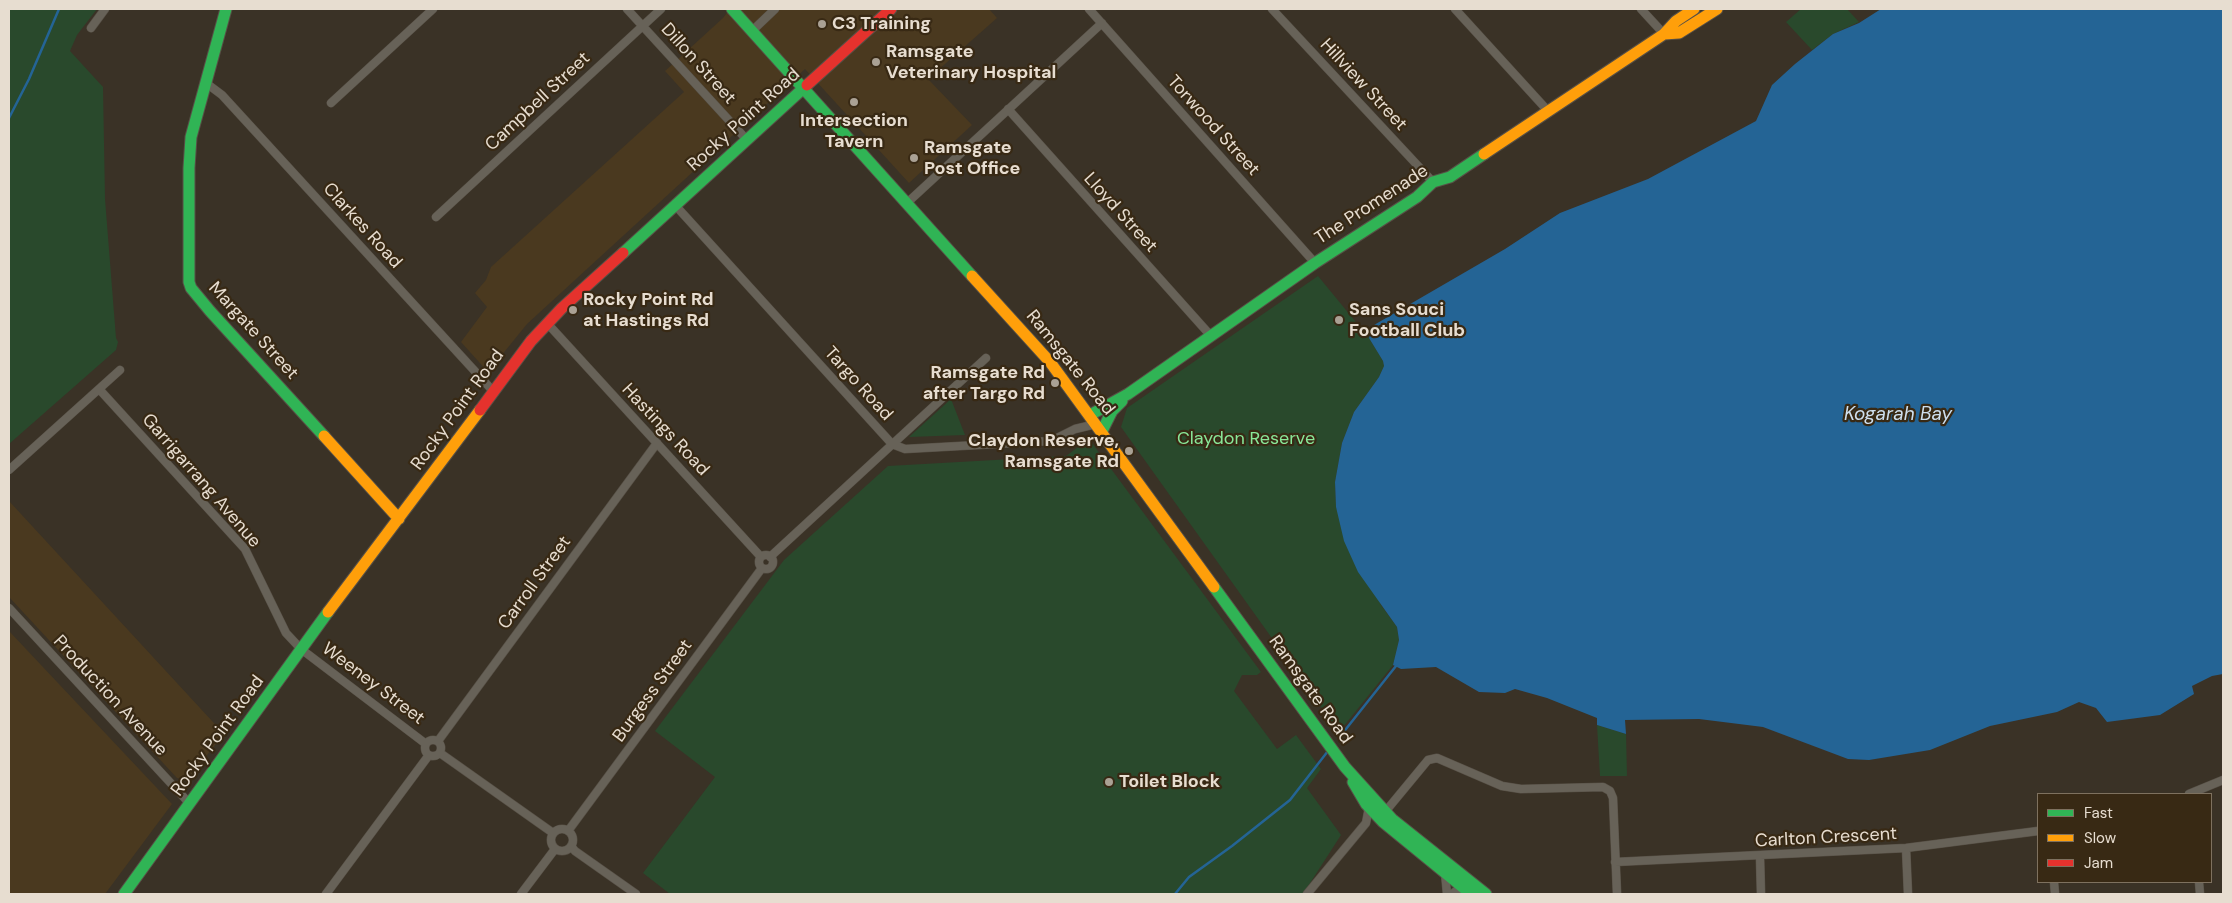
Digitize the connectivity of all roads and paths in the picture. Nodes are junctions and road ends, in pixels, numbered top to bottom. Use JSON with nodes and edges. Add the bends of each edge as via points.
{"nodes":[{"id":1,"x":105,"y":9,"type":"edge"},
{"id":2,"x":226,"y":9,"type":"edge"},
{"id":3,"x":433,"y":9,"type":"edge"},
{"id":4,"x":627,"y":9,"type":"edge"},
{"id":5,"x":661,"y":9,"type":"edge"},
{"id":6,"x":732,"y":9,"type":"edge"},
{"id":7,"x":775,"y":9,"type":"edge"},
{"id":8,"x":891,"y":9,"type":"edge"},
{"id":9,"x":1089,"y":9,"type":"edge"},
{"id":10,"x":1272,"y":9,"type":"edge"},
{"id":11,"x":1455,"y":9,"type":"edge"},
{"id":12,"x":1641,"y":9,"type":"edge"},
{"id":13,"x":1694,"y":9,"type":"edge"},
{"id":14,"x":1717,"y":9,"type":"edge"},
{"id":15,"x":1102,"y":23,"type":"junction"},
{"id":16,"x":643,"y":26,"type":"junction"},
{"id":17,"x":91,"y":28,"type":"dead end"},
{"id":18,"x":752,"y":30,"type":"junction"},
{"id":19,"x":1664,"y":34,"type":"junction"},
{"id":20,"x":206,"y":84,"type":"junction"},
{"id":21,"x":804,"y":88,"type":"junction"},
{"id":22,"x":331,"y":103,"type":"dead end"},
{"id":23,"x":1008,"y":109,"type":"junction"},
{"id":24,"x":1548,"y":111,"type":"junction"},
{"id":25,"x":747,"y":140,"type":"junction"},
{"id":26,"x":1432,"y":182,"type":"junction"},
{"id":27,"x":908,"y":202,"type":"junction"},
{"id":28,"x":675,"y":205,"type":"junction"},
{"id":29,"x":436,"y":217,"type":"dead end"},
{"id":30,"x":1315,"y":263,"type":"junction"},
{"id":31,"x":547,"y":323,"type":"junction"},
{"id":32,"x":1211,"y":336,"type":"junction"},
{"id":33,"x":986,"y":358,"type":"dead end"},
{"id":34,"x":120,"y":370,"type":"dead end"},
{"id":35,"x":99,"y":389,"type":"junction"},
{"id":36,"x":493,"y":391,"type":"junction"},
{"id":37,"x":1128,"y":394,"type":"junction"},
{"id":38,"x":1093,"y":420,"type":"junction"},
{"id":39,"x":1075,"y":429,"type":"junction"},
{"id":40,"x":657,"y":443,"type":"junction"},
{"id":41,"x":892,"y":444,"type":"junction"},
{"id":42,"x":9,"y":470,"type":"edge"},
{"id":43,"x":400,"y":519,"type":"junction"},
{"id":44,"x":761,"y":557,"type":"junction"},
{"id":45,"x":770,"y":557,"type":"junction"},
{"id":46,"x":762,"y":568,"type":"junction"},
{"id":47,"x":9,"y":608,"type":"edge"},
{"id":48,"x":302,"y":650,"type":"junction"},
{"id":49,"x":438,"y":741,"type":"junction"},
{"id":50,"x":426,"y":744,"type":"junction"},
{"id":51,"x":440,"y":753,"type":"junction"},
{"id":52,"x":428,"y":755,"type":"junction"},
{"id":53,"x":1345,"y":767,"type":"junction"},
{"id":54,"x":2223,"y":780,"type":"edge"},
{"id":55,"x":2194,"y":793,"type":"edge"},
{"id":56,"x":190,"y":804,"type":"junction"},
{"id":57,"x":1369,"y":808,"type":"junction"},
{"id":58,"x":1384,"y":817,"type":"junction"},
{"id":59,"x":1366,"y":823,"type":"junction"},
{"id":60,"x":568,"y":831,"type":"junction"},
{"id":61,"x":2037,"y":831,"type":"edge"},
{"id":62,"x":553,"y":833,"type":"junction"},
{"id":63,"x":571,"y":846,"type":"junction"},
{"id":64,"x":1906,"y":848,"type":"junction"},
{"id":65,"x":556,"y":849,"type":"junction"},
{"id":66,"x":1760,"y":856,"type":"junction"},
{"id":67,"x":1615,"y":862,"type":"junction"},
{"id":68,"x":1445,"y":873,"type":"junction"},
{"id":69,"x":1468,"y":891,"type":"edge"},
{"id":70,"x":124,"y":894,"type":"edge"},
{"id":71,"x":326,"y":894,"type":"edge"},
{"id":72,"x":521,"y":894,"type":"edge"},
{"id":73,"x":636,"y":894,"type":"edge"},
{"id":74,"x":1307,"y":894,"type":"edge"},
{"id":75,"x":1447,"y":894,"type":"edge"},
{"id":76,"x":1452,"y":894,"type":"edge"},
{"id":77,"x":1486,"y":894,"type":"edge"},
{"id":78,"x":1617,"y":894,"type":"edge"},
{"id":79,"x":1761,"y":894,"type":"edge"},
{"id":80,"x":1908,"y":894,"type":"edge"}],
"edges":[{"from":1,"to":17,"type":"street"},
{"from":2,"to":20,"type":"main road","name":"Margate Street"},
{"from":3,"to":22,"type":"street"},
{"from":4,"to":16,"type":"street","name":"Dillon Street"},
{"from":5,"to":16,"type":"street","name":"Campbell Street"},
{"from":6,"to":18,"type":"main road","name":"Ramsgate Road"},
{"from":7,"to":18,"type":"street"},
{"from":8,"to":21,"type":"main road","name":"Rocky Point Road"},
{"from":9,"to":15,"type":"street","name":"Torwood Street"},
{"from":10,"to":26,"type":"street","name":"Hillview Street"},
{"from":11,"to":24,"type":"street"},
{"from":12,"to":19,"type":"street"},
{"from":13,"to":19,"type":"main road","name":"The Promenade"},
{"from":14,"to":19,"type":"main road","name":"The Promenade","via":[[1679,33]]},
{"from":15,"to":23,"type":"street"},
{"from":15,"to":30,"type":"street","name":"Torwood Street"},
{"from":16,"to":25,"type":"street","name":"Dillon Street"},
{"from":16,"to":29,"type":"street","name":"Campbell Street"},
{"from":18,"to":21,"type":"main road","name":"Ramsgate Road"},
{"from":19,"to":24,"type":"main road","name":"The Promenade"},
{"from":20,"to":36,"type":"street","name":"Clarkes Road","via":[[222,95]]},
{"from":20,"to":43,"type":"main road","name":"Margate Street","via":[[189,152],[188,275],[191,288]]},
{"from":21,"to":25,"type":"main road","name":"Rocky Point Road"},
{"from":21,"to":27,"type":"main road","name":"Ramsgate Road"},
{"from":23,"to":27,"type":"street"},
{"from":23,"to":32,"type":"street","name":"Lloyd Street"},
{"from":24,"to":26,"type":"main road","name":"The Promenade","via":[[1450,176]]},
{"from":25,"to":28,"type":"main road","name":"Rocky Point Road"},
{"from":26,"to":30,"type":"main road","name":"The Promenade","via":[[1417,197]]},
{"from":27,"to":38,"type":"main road","name":"Ramsgate Road","via":[[1036,345]]},
{"from":28,"to":31,"type":"main road","name":"Rocky Point Road"},
{"from":28,"to":41,"type":"street","name":"Targo Road"},
{"from":30,"to":32,"type":"main road","name":"The Promenade"},
{"from":31,"to":36,"type":"main road","name":"Rocky Point Road"},
{"from":31,"to":40,"type":"street","name":"Hastings Road"},
{"from":32,"to":37,"type":"main road","name":"The Promenade"},
{"from":33,"to":41,"type":"street"},
{"from":34,"to":35,"type":"street"},
{"from":35,"to":42,"type":"street"},
{"from":35,"to":48,"type":"street","name":"Garrigarrang Avenue","via":[[245,549],[286,633]]},
{"from":36,"to":43,"type":"main road","name":"Rocky Point Road"},
{"from":37,"to":38,"type":"main road","name":"The Promenade"},
{"from":37,"to":38,"type":"main road","name":"The Promenade","via":[[1112,411]]},
{"from":38,"to":39,"type":"street","name":"Targo Road"},
{"from":38,"to":39,"type":"street","via":[[1081,420]]},
{"from":38,"to":53,"type":"main road","name":"Ramsgate Road"},
{"from":39,"to":41,"type":"street","name":"Targo Road","via":[[1051,441],[905,449]]},
{"from":40,"to":44,"type":"street","name":"Hastings Road"},
{"from":40,"to":49,"type":"street","name":"Carroll Street"},
{"from":41,"to":45,"type":"street"},
{"from":43,"to":48,"type":"main road","name":"Rocky Point Road","via":[[337,599]]},
{"from":44,"to":45,"type":"street"},
{"from":44,"to":46,"type":"street","via":[[759,563]]},
{"from":45,"to":46,"type":"street","via":[[772,566]]},
{"from":46,"to":60,"type":"street","name":"Burgess Street"},
{"from":47,"to":56,"type":"street","name":"Production Avenue"},
{"from":48,"to":50,"type":"street","name":"Weeney Street"},
{"from":48,"to":56,"type":"main road","name":"Rocky Point Road"},
{"from":49,"to":50,"type":"street"},
{"from":49,"to":51,"type":"street","via":[[442,747]]},
{"from":50,"to":52,"type":"street"},
{"from":51,"to":52,"type":"street"},
{"from":51,"to":62,"type":"street"},
{"from":52,"to":71,"type":"street"},
{"from":53,"to":57,"type":"main road","name":"Ramsgate Road"},
{"from":53,"to":58,"type":"main road","name":"Ramsgate Road"},
{"from":54,"to":55,"type":"street"},
{"from":56,"to":70,"type":"main road","name":"Rocky Point Road"},
{"from":57,"to":58,"type":"main road","name":"Ramsgate Road"},
{"from":57,"to":59,"type":"street"},
{"from":58,"to":59,"type":"street"},
{"from":58,"to":67,"type":"street","via":[[1428,760],[1437,758],[1502,786],[1521,789],[1603,787],[1613,798]]},
{"from":58,"to":68,"type":"main road","name":"Ramsgate Road"},
{"from":58,"to":77,"type":"main road","name":"Ramsgate Road"},
{"from":59,"to":74,"type":"street"},
{"from":60,"to":62,"type":"street","via":[[562,829]]},
{"from":60,"to":63,"type":"street","via":[[573,840]]},
{"from":61,"to":64,"type":"street","name":"Carlton Crescent"},
{"from":62,"to":65,"type":"street","via":[[551,840]]},
{"from":63,"to":65,"type":"street","via":[[565,850]]},
{"from":63,"to":73,"type":"street"},
{"from":64,"to":66,"type":"street","name":"Carlton Crescent"},
{"from":64,"to":80,"type":"street"},
{"from":65,"to":72,"type":"street"},
{"from":66,"to":67,"type":"street","name":"Carlton Crescent"},
{"from":66,"to":79,"type":"street"},
{"from":67,"to":78,"type":"street"},
{"from":68,"to":69,"type":"main road","name":"Ramsgate Road"},
{"from":68,"to":75,"type":"street"},
{"from":69,"to":76,"type":"street","via":[[1457,890]]}]}
